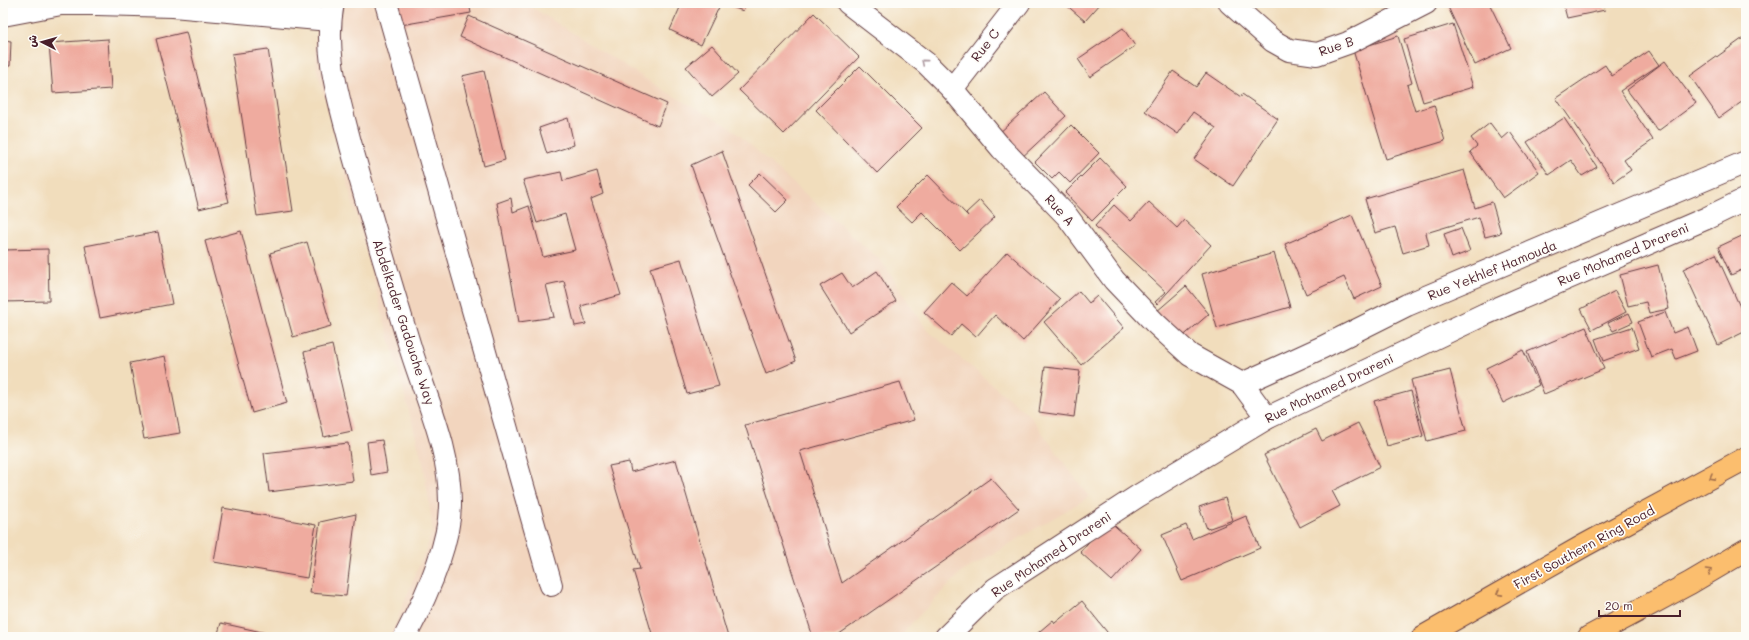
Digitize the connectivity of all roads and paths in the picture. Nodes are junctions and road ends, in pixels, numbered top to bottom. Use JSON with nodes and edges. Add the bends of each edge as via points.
{"nodes":[{"id":1,"x":386,"y":3,"type":"edge"},
{"id":2,"x":848,"y":3,"type":"edge"},
{"id":3,"x":1019,"y":3,"type":"edge"},
{"id":4,"x":1230,"y":3,"type":"edge"},
{"id":5,"x":1426,"y":3,"type":"edge"},
{"id":6,"x":174,"y":4,"type":"edge"},
{"id":7,"x":331,"y":11,"type":"edge"},
{"id":8,"x":3,"y":14,"type":"edge"},
{"id":9,"x":952,"y":89,"type":"junction"},
{"id":10,"x":1746,"y":162,"type":"edge"},
{"id":11,"x":1746,"y":199,"type":"edge"},
{"id":12,"x":1242,"y":384,"type":"junction"},
{"id":13,"x":1266,"y":418,"type":"junction"},
{"id":14,"x":1746,"y":458,"type":"edge"},
{"id":15,"x":1746,"y":550,"type":"edge"},
{"id":16,"x":1690,"y":583,"type":"junction"},
{"id":17,"x":551,"y":585,"type":"dead end"},
{"id":18,"x":405,"y":637,"type":"edge"},
{"id":19,"x":946,"y":637,"type":"edge"},
{"id":20,"x":1423,"y":637,"type":"edge"},
{"id":21,"x":1589,"y":637,"type":"edge"},
{"id":22,"x":1610,"y":637,"type":"edge"}],
"edges":[{"from":1,"to":17,"type":"street"},
{"from":9,"to":2,"type":"street","name":"Rue A","one_way":true,"via":[[926,63]]},
{"from":3,"to":9,"type":"street","name":"Rue C"},
{"from":4,"to":5,"type":"street","name":"Rue B","via":[[1273,41],[1289,50],[1317,54],[1348,43]]},
{"from":6,"to":7,"type":"street"},
{"from":6,"to":8,"type":"street","via":[[61,4]]},
{"from":7,"to":18,"type":"street","name":"Abdelkader Gadouche Way","via":[[329,37],[339,104],[394,296],[440,438],[449,481],[450,508],[446,534],[433,578]]},
{"from":9,"to":12,"type":"street","name":"Rue A","via":[[1002,149],[1067,216],[1114,280],[1154,323],[1190,355]]},
{"from":10,"to":12,"type":"street","name":"Rue Yekhlef Hamouda","via":[[1407,305]]},
{"from":11,"to":13,"type":"street","name":"Rue Mohamed Drareni","via":[[1485,314]]},
{"from":12,"to":13,"type":"street","name":"Rue A"},
{"from":13,"to":19,"type":"street","name":"Rue Mohamed Drareni","via":[[1138,496],[995,589]]},
{"from":14,"to":20,"type":"highway","name":"First Southern Ring Road","one_way":true},
{"from":16,"to":15,"type":"highway","one_way":true},
{"from":16,"to":21,"type":"highway"},
{"from":16,"to":22,"type":"highway"}]}
